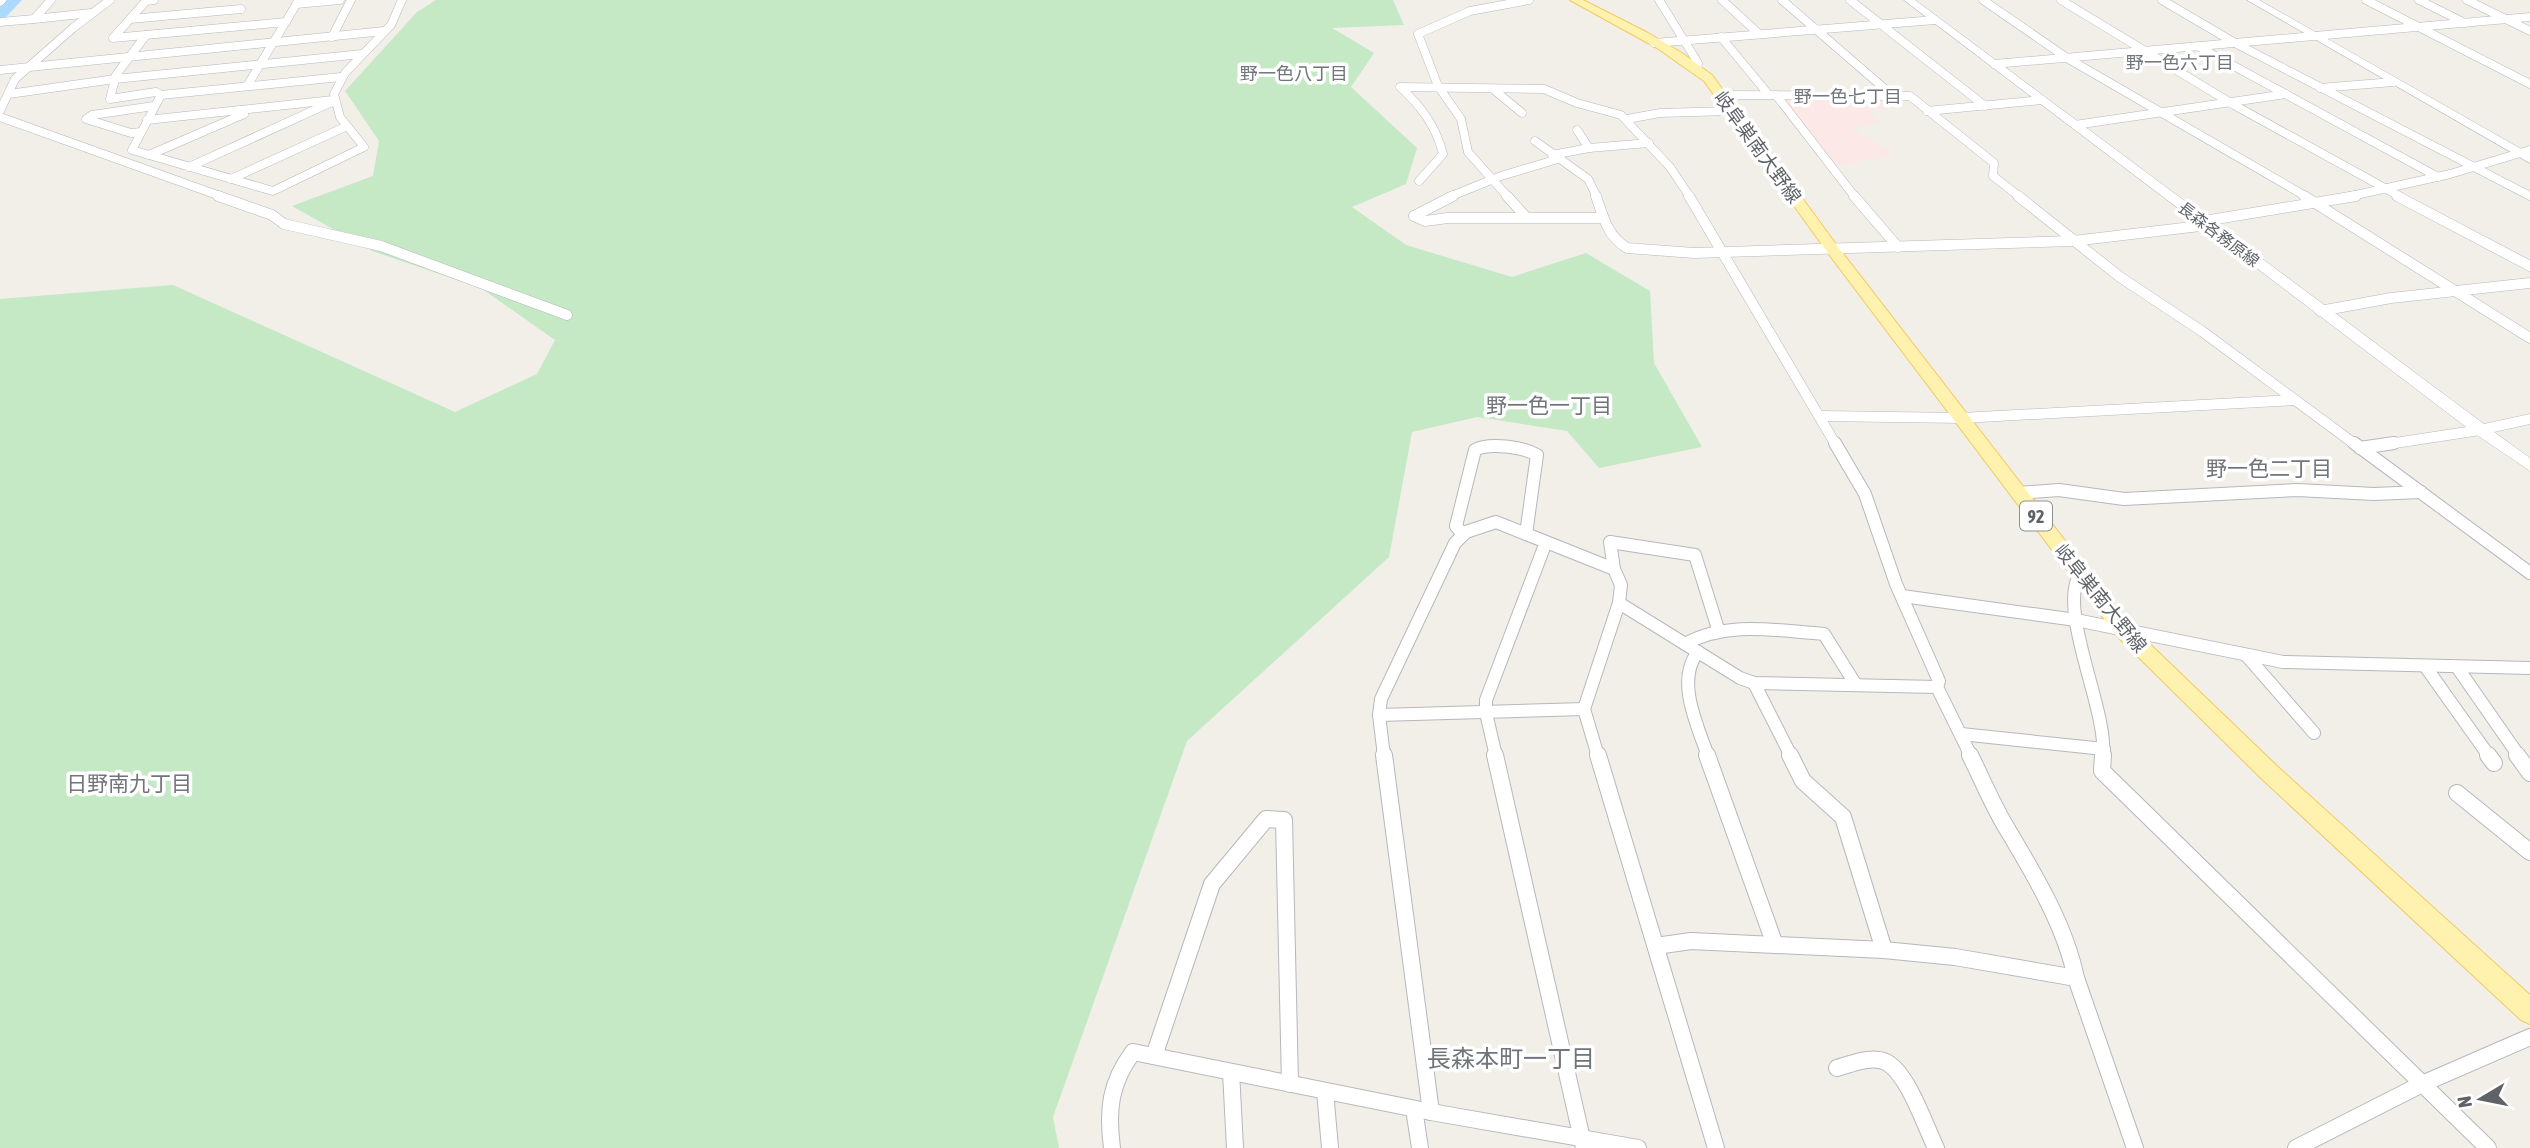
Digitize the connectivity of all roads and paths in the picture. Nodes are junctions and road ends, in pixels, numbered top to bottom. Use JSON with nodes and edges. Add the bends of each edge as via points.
{"nodes":[{"id":1,"x":51,"y":0,"type":"edge"},
{"id":2,"x":110,"y":0,"type":"edge"},
{"id":3,"x":154,"y":0,"type":"edge"},
{"id":4,"x":247,"y":0,"type":"edge"},
{"id":5,"x":340,"y":0,"type":"edge"},
{"id":6,"x":351,"y":0,"type":"edge"},
{"id":7,"x":402,"y":0,"type":"edge"},
{"id":8,"x":1530,"y":0,"type":"edge"},
{"id":9,"x":1575,"y":0,"type":"edge"},
{"id":10,"x":1659,"y":0,"type":"edge"},
{"id":11,"x":1722,"y":0,"type":"edge"},
{"id":12,"x":1782,"y":0,"type":"edge"},
{"id":13,"x":1850,"y":0,"type":"edge"},
{"id":14,"x":1909,"y":0,"type":"edge"},
{"id":15,"x":1983,"y":0,"type":"edge"},
{"id":16,"x":2061,"y":0,"type":"edge"},
{"id":17,"x":2162,"y":0,"type":"edge"},
{"id":18,"x":2252,"y":0,"type":"edge"},
{"id":19,"x":2263,"y":0,"type":"edge"},
{"id":20,"x":2366,"y":0,"type":"edge"},
{"id":21,"x":2419,"y":0,"type":"edge"},
{"id":22,"x":2466,"y":0,"type":"edge"},
{"id":23,"x":1515,"y":1,"type":"edge"},
{"id":24,"x":297,"y":2,"type":"edge"},
{"id":25,"x":241,"y":9,"type":"junction"},
{"id":26,"x":92,"y":13,"type":"junction"},
{"id":27,"x":2530,"y":18,"type":"edge"},
{"id":28,"x":34,"y":19,"type":"junction"},
{"id":29,"x":130,"y":19,"type":"junction"},
{"id":30,"x":1935,"y":20,"type":"junction"},
{"id":31,"x":2507,"y":20,"type":"junction"},
{"id":32,"x":286,"y":22,"type":"junction"},
{"id":33,"x":1,"y":23,"type":"edge"},
{"id":34,"x":2466,"y":23,"type":"junction"},
{"id":35,"x":1881,"y":24,"type":"junction"},
{"id":36,"x":230,"y":27,"type":"junction"},
{"id":37,"x":2419,"y":27,"type":"junction"},
{"id":38,"x":1818,"y":30,"type":"junction"},
{"id":39,"x":2530,"y":31,"type":"edge"},
{"id":40,"x":384,"y":32,"type":"junction"},
{"id":41,"x":1759,"y":34,"type":"junction"},
{"id":42,"x":146,"y":35,"type":"junction"},
{"id":43,"x":2320,"y":36,"type":"junction"},
{"id":44,"x":332,"y":37,"type":"junction"},
{"id":45,"x":1721,"y":37,"type":"junction"},
{"id":46,"x":1682,"y":40,"type":"junction"},
{"id":47,"x":273,"y":43,"type":"junction"},
{"id":48,"x":1654,"y":43,"type":"junction"},
{"id":49,"x":2235,"y":43,"type":"junction"},
{"id":50,"x":2198,"y":46,"type":"junction"},
{"id":51,"x":2140,"y":52,"type":"junction"},
{"id":52,"x":362,"y":54,"type":"junction"},
{"id":53,"x":129,"y":57,"type":"junction"},
{"id":54,"x":2067,"y":58,"type":"junction"},
{"id":55,"x":260,"y":64,"type":"junction"},
{"id":56,"x":1994,"y":64,"type":"junction"},
{"id":57,"x":27,"y":67,"type":"junction"},
{"id":58,"x":1697,"y":69,"type":"junction"},
{"id":59,"x":0,"y":70,"type":"edge"},
{"id":60,"x":341,"y":76,"type":"junction"},
{"id":61,"x":116,"y":79,"type":"junction"},
{"id":62,"x":2393,"y":82,"type":"junction"},
{"id":63,"x":2530,"y":85,"type":"edge"},
{"id":64,"x":247,"y":86,"type":"junction"},
{"id":65,"x":1438,"y":86,"type":"junction"},
{"id":66,"x":2320,"y":88,"type":"junction"},
{"id":67,"x":1493,"y":89,"type":"junction"},
{"id":68,"x":9,"y":94,"type":"junction"},
{"id":69,"x":2286,"y":94,"type":"junction"},
{"id":70,"x":161,"y":95,"type":"junction"},
{"id":71,"x":1719,"y":95,"type":"junction"},
{"id":72,"x":1772,"y":95,"type":"junction"},
{"id":73,"x":1893,"y":96,"type":"junction"},
{"id":74,"x":333,"y":100,"type":"junction"},
{"id":75,"x":2042,"y":100,"type":"junction"},
{"id":76,"x":2230,"y":103,"type":"junction"},
{"id":77,"x":155,"y":106,"type":"junction"},
{"id":78,"x":1984,"y":106,"type":"junction"},
{"id":79,"x":249,"y":109,"type":"junction"},
{"id":80,"x":1730,"y":111,"type":"junction"},
{"id":81,"x":1927,"y":111,"type":"junction"},
{"id":82,"x":1522,"y":113,"type":"dead end"},
{"id":83,"x":2157,"y":113,"type":"junction"},
{"id":84,"x":0,"y":114,"type":"edge"},
{"id":85,"x":1627,"y":119,"type":"junction"},
{"id":86,"x":147,"y":120,"type":"junction"},
{"id":87,"x":2075,"y":125,"type":"junction"},
{"id":88,"x":345,"y":127,"type":"junction"},
{"id":89,"x":1577,"y":130,"type":"dead end"},
{"id":90,"x":141,"y":132,"type":"junction"},
{"id":91,"x":1535,"y":141,"type":"dead end"},
{"id":92,"x":1648,"y":143,"type":"junction"},
{"id":93,"x":1590,"y":148,"type":"junction"},
{"id":94,"x":1468,"y":150,"type":"junction"},
{"id":95,"x":1443,"y":153,"type":"junction"},
{"id":96,"x":2527,"y":153,"type":"edge"},
{"id":97,"x":149,"y":155,"type":"junction"},
{"id":98,"x":1555,"y":157,"type":"junction"},
{"id":99,"x":189,"y":167,"type":"junction"},
{"id":100,"x":2474,"y":169,"type":"junction"},
{"id":101,"x":2438,"y":177,"type":"junction"},
{"id":102,"x":1489,"y":178,"type":"junction"},
{"id":103,"x":232,"y":179,"type":"junction"},
{"id":104,"x":1419,"y":181,"type":"dead end"},
{"id":105,"x":2386,"y":190,"type":"junction"},
{"id":106,"x":2530,"y":196,"type":"edge"},
{"id":107,"x":2318,"y":205,"type":"junction"},
{"id":108,"x":1526,"y":218,"type":"junction"},
{"id":109,"x":1603,"y":218,"type":"junction"},
{"id":110,"x":2204,"y":222,"type":"junction"},
{"id":111,"x":2073,"y":241,"type":"junction"},
{"id":112,"x":1898,"y":247,"type":"junction"},
{"id":113,"x":1833,"y":250,"type":"junction"},
{"id":114,"x":1723,"y":252,"type":"junction"},
{"id":115,"x":2530,"y":266,"type":"edge"},
{"id":116,"x":2530,"y":283,"type":"edge"},
{"id":117,"x":2455,"y":291,"type":"junction"},
{"id":118,"x":2320,"y":311,"type":"junction"},
{"id":119,"x":567,"y":315,"type":"dead end"},
{"id":120,"x":2530,"y":338,"type":"edge"},
{"id":121,"x":2295,"y":400,"type":"junction"},
{"id":122,"x":1822,"y":416,"type":"junction"},
{"id":123,"x":1961,"y":418,"type":"junction"},
{"id":124,"x":2530,"y":419,"type":"edge"},
{"id":125,"x":2480,"y":430,"type":"junction"},
{"id":126,"x":2360,"y":448,"type":"junction"},
{"id":127,"x":2530,"y":466,"type":"edge"},
{"id":128,"x":2421,"y":492,"type":"junction"},
{"id":129,"x":2018,"y":493,"type":"junction"},
{"id":130,"x":1526,"y":534,"type":"junction"},
{"id":131,"x":1463,"y":535,"type":"junction"},
{"id":132,"x":1546,"y":542,"type":"junction"},
{"id":133,"x":1614,"y":569,"type":"junction"},
{"id":134,"x":2530,"y":573,"type":"edge"},
{"id":135,"x":2080,"y":574,"type":"junction"},
{"id":136,"x":1902,"y":596,"type":"junction"},
{"id":137,"x":1619,"y":603,"type":"junction"},
{"id":138,"x":2076,"y":621,"type":"junction"},
{"id":139,"x":1718,"y":629,"type":"junction"},
{"id":140,"x":2124,"y":631,"type":"junction"},
{"id":141,"x":1691,"y":648,"type":"junction"},
{"id":142,"x":2246,"y":655,"type":"junction"},
{"id":143,"x":2425,"y":666,"type":"junction"},
{"id":144,"x":2457,"y":667,"type":"junction"},
{"id":145,"x":2530,"y":668,"type":"edge"},
{"id":146,"x":1754,"y":683,"type":"junction"},
{"id":147,"x":1856,"y":685,"type":"junction"},
{"id":148,"x":1937,"y":687,"type":"junction"},
{"id":149,"x":1584,"y":709,"type":"junction"},
{"id":150,"x":1486,"y":713,"type":"junction"},
{"id":151,"x":1379,"y":715,"type":"junction"},
{"id":152,"x":2314,"y":733,"type":"dead end"},
{"id":153,"x":1961,"y":734,"type":"junction"},
{"id":154,"x":2104,"y":749,"type":"junction"},
{"id":155,"x":2494,"y":763,"type":"dead end"},
{"id":156,"x":2530,"y":773,"type":"edge"},
{"id":157,"x":2457,"y":793,"type":"dead end"},
{"id":158,"x":2530,"y":852,"type":"edge"},
{"id":159,"x":1775,"y":945,"type":"junction"},
{"id":160,"x":1656,"y":946,"type":"junction"},
{"id":161,"x":1884,"y":950,"type":"junction"},
{"id":162,"x":2076,"y":978,"type":"junction"},
{"id":163,"x":2530,"y":1012,"type":"edge"},
{"id":164,"x":2530,"y":1037,"type":"edge"},
{"id":165,"x":1154,"y":1056,"type":"junction"},
{"id":166,"x":1837,"y":1068,"type":"dead end"},
{"id":167,"x":1231,"y":1072,"type":"junction"},
{"id":168,"x":1290,"y":1084,"type":"junction"},
{"id":169,"x":2422,"y":1084,"type":"junction"},
{"id":170,"x":1325,"y":1091,"type":"junction"},
{"id":171,"x":1422,"y":1110,"type":"junction"},
{"id":172,"x":1584,"y":1144,"type":"edge"},
{"id":173,"x":1112,"y":1148,"type":"edge"},
{"id":174,"x":1234,"y":1148,"type":"edge"},
{"id":175,"x":1330,"y":1148,"type":"edge"},
{"id":176,"x":1420,"y":1148,"type":"edge"},
{"id":177,"x":1638,"y":1148,"type":"edge"},
{"id":178,"x":1716,"y":1148,"type":"edge"},
{"id":179,"x":1936,"y":1148,"type":"edge"},
{"id":180,"x":2135,"y":1148,"type":"edge"},
{"id":181,"x":2296,"y":1148,"type":"edge"},
{"id":182,"x":2488,"y":1148,"type":"edge"}],
"edges":[{"from":1,"to":28,"type":"street"},
{"from":2,"to":26,"type":"street"},
{"from":3,"to":29,"type":"street","via":[[146,1]]},
{"from":4,"to":25,"type":"street"},
{"from":5,"to":24,"type":"street"},
{"from":6,"to":44,"type":"street"},
{"from":7,"to":40,"type":"street"},
{"from":8,"to":23,"type":"street"},
{"from":9,"to":48,"type":"main road","name":"岐阜巣南大野線","number":"92"},
{"from":10,"to":46,"type":"street"},
{"from":11,"to":41,"type":"street"},
{"from":12,"to":38,"type":"street"},
{"from":13,"to":35,"type":"street"},
{"from":14,"to":30,"type":"main road","name":"長森各務原線"},
{"from":15,"to":54,"type":"street"},
{"from":16,"to":51,"type":"street"},
{"from":17,"to":49,"type":"street"},
{"from":18,"to":43,"type":"main road"},
{"from":19,"to":43,"type":"main road"},
{"from":20,"to":37,"type":"street"},
{"from":21,"to":34,"type":"street"},
{"from":22,"to":31,"type":"street"},
{"from":23,"to":65,"type":"street","via":[[1470,11],[1418,34]]},
{"from":24,"to":32,"type":"street"},
{"from":25,"to":29,"type":"street"},
{"from":25,"to":36,"type":"street"},
{"from":26,"to":28,"type":"street"},
{"from":26,"to":57,"type":"street"},
{"from":27,"to":31,"type":"street"},
{"from":28,"to":33,"type":"street"},
{"from":29,"to":42,"type":"street","via":[[113,38]]},
{"from":30,"to":35,"type":"street"},
{"from":30,"to":56,"type":"main road","name":"長森各務原線"},
{"from":31,"to":34,"type":"street"},
{"from":31,"to":39,"type":"street"},
{"from":32,"to":36,"type":"street"},
{"from":32,"to":47,"type":"street"},
{"from":34,"to":37,"type":"street"},
{"from":35,"to":38,"type":"street"},
{"from":35,"to":78,"type":"street"},
{"from":36,"to":42,"type":"street"},
{"from":37,"to":43,"type":"street"},
{"from":37,"to":63,"type":"street"},
{"from":38,"to":41,"type":"street"},
{"from":38,"to":73,"type":"street"},
{"from":40,"to":44,"type":"street"},
{"from":40,"to":52,"type":"street"},
{"from":41,"to":45,"type":"street"},
{"from":42,"to":53,"type":"street"},
{"from":43,"to":49,"type":"street"},
{"from":43,"to":62,"type":"main road"},
{"from":43,"to":96,"type":"main road"},
{"from":44,"to":47,"type":"street"},
{"from":45,"to":46,"type":"street"},
{"from":45,"to":72,"type":"street"},
{"from":46,"to":48,"type":"street"},
{"from":46,"to":58,"type":"street","via":[[1698,63]]},
{"from":47,"to":53,"type":"street"},
{"from":47,"to":55,"type":"street"},
{"from":48,"to":58,"type":"main road","name":"岐阜巣南大野線","number":"92"},
{"from":49,"to":50,"type":"street"},
{"from":49,"to":66,"type":"street"},
{"from":50,"to":51,"type":"street"},
{"from":50,"to":69,"type":"street"},
{"from":51,"to":54,"type":"street"},
{"from":51,"to":76,"type":"street"},
{"from":52,"to":55,"type":"street"},
{"from":52,"to":60,"type":"street"},
{"from":53,"to":57,"type":"street"},
{"from":53,"to":61,"type":"street"},
{"from":54,"to":56,"type":"street"},
{"from":54,"to":83,"type":"street"},
{"from":55,"to":61,"type":"street"},
{"from":55,"to":64,"type":"street"},
{"from":56,"to":75,"type":"main road","name":"長森各務原線"},
{"from":57,"to":59,"type":"street"},
{"from":57,"to":68,"type":"street"},
{"from":58,"to":71,"type":"main road","name":"岐阜巣南大野線","number":"92"},
{"from":60,"to":64,"type":"street"},
{"from":60,"to":74,"type":"street"},
{"from":61,"to":68,"type":"street"},
{"from":61,"to":70,"type":"street","via":[[110,99]]},
{"from":62,"to":66,"type":"street"},
{"from":62,"to":96,"type":"main road"},
{"from":64,"to":70,"type":"street"},
{"from":65,"to":67,"type":"street"},
{"from":65,"to":94,"type":"street","via":[[1461,119]]},
{"from":65,"to":95,"type":"street","via":[[1400,87],[1429,118]]},
{"from":66,"to":100,"type":"street"},
{"from":67,"to":82,"type":"street"},
{"from":67,"to":85,"type":"street","via":[[1544,89]]},
{"from":68,"to":84,"type":"street"},
{"from":69,"to":76,"type":"street"},
{"from":69,"to":101,"type":"street"},
{"from":70,"to":77,"type":"street"},
{"from":71,"to":72,"type":"street"},
{"from":71,"to":80,"type":"main road","name":"岐阜巣南大野線","number":"92"},
{"from":72,"to":73,"type":"street"},
{"from":72,"to":112,"type":"street"},
{"from":73,"to":81,"type":"street","via":[[1910,96]]},
{"from":74,"to":79,"type":"street"},
{"from":74,"to":88,"type":"street"},
{"from":74,"to":99,"type":"street"},
{"from":75,"to":78,"type":"street"},
{"from":75,"to":87,"type":"main road","name":"長森各務原線"},
{"from":76,"to":83,"type":"street"},
{"from":76,"to":105,"type":"street"},
{"from":77,"to":86,"type":"street"},
{"from":77,"to":90,"type":"street","via":[[86,119]]},
{"from":78,"to":81,"type":"street"},
{"from":79,"to":86,"type":"street"},
{"from":79,"to":97,"type":"street"},
{"from":80,"to":85,"type":"street"},
{"from":80,"to":113,"type":"main road","name":"岐阜巣南大野線","number":"92"},
{"from":81,"to":111,"type":"street","via":[[1994,163],[1993,176]]},
{"from":83,"to":87,"type":"street"},
{"from":83,"to":107,"type":"street"},
{"from":84,"to":119,"type":"street","via":[[272,215],[284,224],[381,246]]},
{"from":85,"to":92,"type":"street"},
{"from":86,"to":90,"type":"street"},
{"from":87,"to":110,"type":"main road","name":"長森各務原線"},
{"from":88,"to":103,"type":"street"},
{"from":88,"to":103,"type":"street","via":[[365,147],[359,152],[273,191]]},
{"from":89,"to":93,"type":"street"},
{"from":90,"to":97,"type":"street","via":[[132,150]]},
{"from":91,"to":98,"type":"street"},
{"from":92,"to":93,"type":"street"},
{"from":92,"to":114,"type":"street","via":[[1670,167]]},
{"from":93,"to":98,"type":"street"},
{"from":94,"to":95,"type":"street"},
{"from":94,"to":102,"type":"street"},
{"from":95,"to":104,"type":"street"},
{"from":96,"to":100,"type":"street"},
{"from":97,"to":99,"type":"street"},
{"from":98,"to":102,"type":"street"},
{"from":98,"to":109,"type":"street","via":[[1590,181]]},
{"from":99,"to":103,"type":"street"},
{"from":100,"to":101,"type":"street"},
{"from":100,"to":106,"type":"street"},
{"from":101,"to":105,"type":"street"},
{"from":102,"to":108,"type":"street"},
{"from":102,"to":108,"type":"street","via":[[1414,216],[1425,220]]},
{"from":105,"to":107,"type":"street"},
{"from":105,"to":115,"type":"street"},
{"from":107,"to":110,"type":"street"},
{"from":107,"to":117,"type":"street"},
{"from":108,"to":109,"type":"street"},
{"from":109,"to":114,"type":"street","via":[[1620,245],[1627,248]]},
{"from":110,"to":111,"type":"street"},
{"from":110,"to":118,"type":"main road","name":"長森各務原線"},
{"from":111,"to":112,"type":"street"},
{"from":111,"to":121,"type":"street"},
{"from":112,"to":113,"type":"street"},
{"from":113,"to":114,"type":"street"},
{"from":113,"to":123,"type":"main road","name":"岐阜巣南大野線","number":"92"},
{"from":114,"to":122,"type":"street"},
{"from":116,"to":117,"type":"street"},
{"from":117,"to":118,"type":"street"},
{"from":117,"to":120,"type":"street"},
{"from":118,"to":125,"type":"main road","name":"長森各務原線"},
{"from":121,"to":123,"type":"street"},
{"from":121,"to":126,"type":"street"},
{"from":122,"to":123,"type":"street"},
{"from":122,"to":136,"type":"street","via":[[1865,494]]},
{"from":123,"to":129,"type":"main road","name":"岐阜巣南大野線","number":"92"},
{"from":124,"to":125,"type":"main road"},
{"from":125,"to":126,"type":"street"},
{"from":125,"to":127,"type":"main road","name":"長森各務原線"},
{"from":126,"to":128,"type":"street"},
{"from":128,"to":129,"type":"street","via":[[2297,490],[2124,499],[2059,490]]},
{"from":128,"to":134,"type":"street"},
{"from":129,"to":135,"type":"main road","name":"岐阜巣南大野線","number":"92"},
{"from":130,"to":131,"type":"street","via":[[1496,522]]},
{"from":130,"to":131,"type":"street","via":[[1537,455],[1482,446],[1475,450],[1455,526]]},
{"from":130,"to":132,"type":"street"},
{"from":131,"to":151,"type":"street","via":[[1381,699]]},
{"from":132,"to":133,"type":"street"},
{"from":132,"to":150,"type":"street","via":[[1486,700]]},
{"from":133,"to":137,"type":"street","via":[[1621,585]]},
{"from":133,"to":139,"type":"street","via":[[1610,542],[1695,555]]},
{"from":135,"to":138,"type":"street","via":[[2073,584]]},
{"from":135,"to":140,"type":"main road","name":"岐阜巣南大野線","number":"92"},
{"from":136,"to":138,"type":"street"},
{"from":136,"to":148,"type":"street","via":[[1939,681]]},
{"from":137,"to":141,"type":"street"},
{"from":137,"to":149,"type":"street"},
{"from":138,"to":140,"type":"street"},
{"from":138,"to":154,"type":"street"},
{"from":139,"to":141,"type":"street","via":[[1693,638]]},
{"from":139,"to":147,"type":"street","via":[[1824,634]]},
{"from":140,"to":142,"type":"street"},
{"from":140,"to":163,"type":"main road","name":"岐阜巣南大野線","number":"92","via":[[2260,764]]},
{"from":141,"to":146,"type":"street"},
{"from":141,"to":159,"type":"street","via":[[1687,697]]},
{"from":142,"to":143,"type":"street","via":[[2299,664]]},
{"from":142,"to":152,"type":"street"},
{"from":143,"to":144,"type":"street"},
{"from":143,"to":155,"type":"street"},
{"from":144,"to":145,"type":"street"},
{"from":144,"to":156,"type":"street"},
{"from":146,"to":147,"type":"street"},
{"from":146,"to":161,"type":"street","via":[[1803,781],[1843,817]]},
{"from":147,"to":148,"type":"street"},
{"from":148,"to":153,"type":"street"},
{"from":149,"to":150,"type":"street"},
{"from":149,"to":160,"type":"street"},
{"from":150,"to":151,"type":"street"},
{"from":150,"to":172,"type":"street"},
{"from":151,"to":171,"type":"street"},
{"from":153,"to":154,"type":"street"},
{"from":153,"to":162,"type":"street","via":[[2022,850],[2071,954]]},
{"from":154,"to":169,"type":"street","via":[[2102,771]]},
{"from":157,"to":158,"type":"street"},
{"from":159,"to":160,"type":"street","via":[[1691,942]]},
{"from":159,"to":161,"type":"street"},
{"from":160,"to":178,"type":"street"},
{"from":161,"to":162,"type":"street"},
{"from":162,"to":180,"type":"street"},
{"from":164,"to":169,"type":"street"},
{"from":165,"to":167,"type":"street"},
{"from":165,"to":168,"type":"street","via":[[1212,884],[1266,820],[1284,820]]},
{"from":165,"to":173,"type":"street","via":[[1133,1052],[1117,1072],[1107,1118]]},
{"from":166,"to":179,"type":"street","via":[[1869,1060],[1886,1062],[1899,1073]]},
{"from":167,"to":168,"type":"street"},
{"from":167,"to":174,"type":"street"},
{"from":168,"to":170,"type":"street"},
{"from":169,"to":181,"type":"street"},
{"from":169,"to":182,"type":"street"},
{"from":170,"to":171,"type":"street"},
{"from":170,"to":175,"type":"street"},
{"from":171,"to":172,"type":"street"},
{"from":171,"to":176,"type":"street"},
{"from":172,"to":177,"type":"street"}]}
